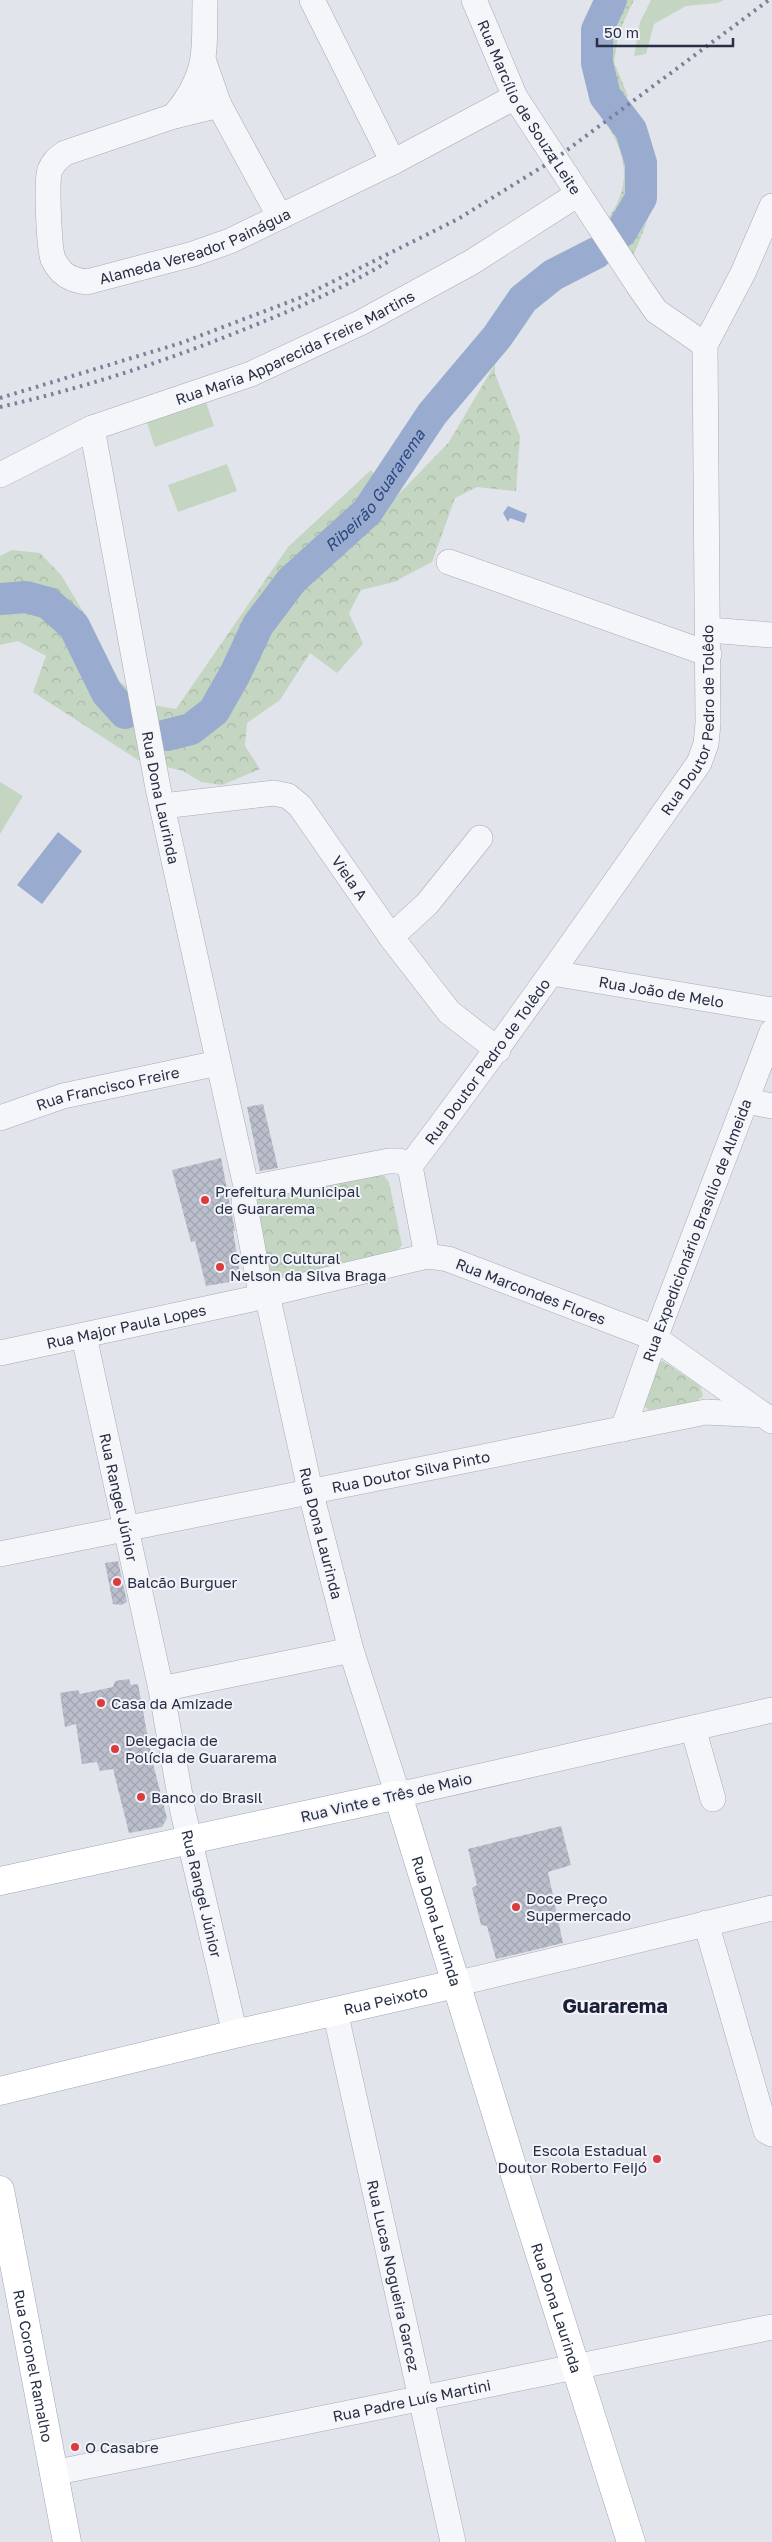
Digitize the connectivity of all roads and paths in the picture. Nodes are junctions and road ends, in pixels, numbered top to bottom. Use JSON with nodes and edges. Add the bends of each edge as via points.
{"nodes":[{"id":1,"x":205,"y":0,"type":"edge"},
{"id":2,"x":312,"y":0,"type":"edge"},
{"id":3,"x":474,"y":0,"type":"edge"},
{"id":4,"x":204,"y":62,"type":"junction"},
{"id":5,"x":516,"y":98,"type":"junction"},
{"id":6,"x":220,"y":105,"type":"junction"},
{"id":7,"x":174,"y":116,"type":"junction"},
{"id":8,"x":393,"y":162,"type":"junction"},
{"id":9,"x":585,"y":203,"type":"junction"},
{"id":10,"x":772,"y":206,"type":"edge"},
{"id":11,"x":280,"y":217,"type":"junction"},
{"id":12,"x":705,"y":345,"type":"junction"},
{"id":13,"x":92,"y":428,"type":"junction"},
{"id":14,"x":0,"y":475,"type":"edge"},
{"id":15,"x":449,"y":562,"type":"dead end"},
{"id":16,"x":709,"y":630,"type":"junction"},
{"id":17,"x":772,"y":635,"type":"edge"},
{"id":18,"x":708,"y":654,"type":"junction"},
{"id":19,"x":163,"y":806,"type":"junction"},
{"id":20,"x":480,"y":838,"type":"dead end"},
{"id":21,"x":391,"y":937,"type":"junction"},
{"id":22,"x":552,"y":973,"type":"junction"},
{"id":23,"x":772,"y":1010,"type":"edge"},
{"id":24,"x":772,"y":1032,"type":"edge"},
{"id":25,"x":498,"y":1050,"type":"junction"},
{"id":26,"x":218,"y":1062,"type":"junction"},
{"id":27,"x":747,"y":1101,"type":"junction"},
{"id":28,"x":772,"y":1106,"type":"edge"},
{"id":29,"x":0,"y":1118,"type":"edge"},
{"id":30,"x":399,"y":1164,"type":"junction"},
{"id":31,"x":244,"y":1201,"type":"dead end"},
{"id":32,"x":426,"y":1256,"type":"junction"},
{"id":33,"x":260,"y":1294,"type":"junction"},
{"id":34,"x":655,"y":1338,"type":"junction"},
{"id":35,"x":85,"y":1341,"type":"dead end"},
{"id":36,"x":0,"y":1353,"type":"edge"},
{"id":37,"x":716,"y":1381,"type":"junction"},
{"id":38,"x":706,"y":1412,"type":"junction"},
{"id":39,"x":768,"y":1418,"type":"edge"},
{"id":40,"x":623,"y":1429,"type":"junction"},
{"id":41,"x":310,"y":1490,"type":"junction"},
{"id":42,"x":125,"y":1528,"type":"junction"},
{"id":43,"x":0,"y":1554,"type":"edge"},
{"id":44,"x":351,"y":1650,"type":"junction"},
{"id":45,"x":161,"y":1689,"type":"junction"},
{"id":46,"x":772,"y":1710,"type":"edge"},
{"id":47,"x":693,"y":1728,"type":"junction"},
{"id":48,"x":398,"y":1795,"type":"junction"},
{"id":49,"x":713,"y":1798,"type":"dead end"},
{"id":50,"x":189,"y":1841,"type":"junction"},
{"id":51,"x":0,"y":1881,"type":"edge"},
{"id":52,"x":772,"y":1908,"type":"edge"},
{"id":53,"x":706,"y":1923,"type":"junction"},
{"id":54,"x":455,"y":1984,"type":"junction"},
{"id":55,"x":335,"y":2011,"type":"junction"},
{"id":56,"x":235,"y":2034,"type":"junction"},
{"id":57,"x":0,"y":2091,"type":"edge"},
{"id":58,"x":772,"y":2134,"type":"edge"},
{"id":59,"x":0,"y":2190,"type":"edge"},
{"id":60,"x":772,"y":2327,"type":"edge"},
{"id":61,"x":574,"y":2366,"type":"junction"},
{"id":62,"x":421,"y":2396,"type":"junction"},
{"id":63,"x":53,"y":2473,"type":"junction"},
{"id":64,"x":67,"y":2542,"type":"edge"},
{"id":65,"x":453,"y":2542,"type":"edge"},
{"id":66,"x":631,"y":2542,"type":"edge"}],
"edges":[{"from":1,"to":4,"type":"street"},
{"from":2,"to":8,"type":"street"},
{"from":3,"to":5,"type":"street","name":"Rua Marcílio de Souza Leite"},
{"from":4,"to":6,"type":"street"},
{"from":4,"to":7,"type":"street","via":[[186,102]]},
{"from":5,"to":8,"type":"street","name":"Alameda Vereador Painágua"},
{"from":5,"to":9,"type":"street","name":"Rua Marcílio de Souza Leite"},
{"from":6,"to":7,"type":"street","name":"Alameda Vereador Painágua"},
{"from":6,"to":11,"type":"street"},
{"from":7,"to":11,"type":"street","name":"Alameda Vereador Painágua","via":[[65,153],[56,160],[49,171],[48,183],[50,242],[53,259],[61,272],[73,280],[87,282],[193,254],[230,241]]},
{"from":8,"to":11,"type":"street","name":"Alameda Vereador Painágua"},
{"from":9,"to":12,"type":"street","name":"Rua Marcílio de Souza Leite","via":[[656,311]]},
{"from":9,"to":13,"type":"street","name":"Rua Maria Apparecida Freire Martins","via":[[362,322],[251,374]]},
{"from":10,"to":12,"type":"street","name":"Rua Doutor Pedro de Tolêdo","via":[[743,273]]},
{"from":12,"to":16,"type":"street","name":"Rua Doutor Pedro de Tolêdo"},
{"from":13,"to":14,"type":"street","name":"Rua Maria Apparecida Freire Martins"},
{"from":13,"to":19,"type":"street","name":"Rua Dona Laurinda"},
{"from":15,"to":18,"type":"street"},
{"from":16,"to":17,"type":"street"},
{"from":16,"to":18,"type":"street","name":"Rua Doutor Pedro de Tolêdo"},
{"from":18,"to":22,"type":"street","name":"Rua Doutor Pedro de Tolêdo","via":[[706,744],[699,763]]},
{"from":19,"to":21,"type":"street","name":"Viela A","via":[[274,793],[288,796],[300,806]]},
{"from":19,"to":26,"type":"street","name":"Rua Dona Laurinda"},
{"from":20,"to":21,"type":"street","via":[[427,904]]},
{"from":21,"to":25,"type":"street","name":"Viela A","via":[[449,1012]]},
{"from":22,"to":23,"type":"street","name":"Rua João de Melo"},
{"from":22,"to":25,"type":"street","name":"Rua Doutor Pedro de Tolêdo"},
{"from":24,"to":27,"type":"street","name":"Rua Expedicionário Brasílio de Almeida"},
{"from":25,"to":30,"type":"street","name":"Rua Doutor Pedro de Tolêdo"},
{"from":26,"to":29,"type":"street","name":"Rua Francisco Freire","via":[[63,1096]]},
{"from":26,"to":30,"type":"street","name":"Rua Dona Laurinda","via":[[245,1182],[255,1187]]},
{"from":27,"to":28,"type":"street"},
{"from":27,"to":34,"type":"street","name":"Rua Expedicionário Brasílio de Almeida"},
{"from":30,"to":32,"type":"street"},
{"from":31,"to":33,"type":"street","name":"Rua Dona Laurinda"},
{"from":32,"to":33,"type":"street","name":"Rua Marcondes Flores"},
{"from":32,"to":34,"type":"street","name":"Rua Marcondes Flores","via":[[448,1259]]},
{"from":33,"to":36,"type":"street","name":"Rua Major Paula Lopes"},
{"from":33,"to":41,"type":"street","name":"Rua Dona Laurinda"},
{"from":34,"to":37,"type":"street","name":"Rua Marcondes Flores"},
{"from":34,"to":40,"type":"street","name":"Rua Expedicionário Brasílio de Almeida"},
{"from":35,"to":42,"type":"street","name":"Rua Rangel Júnior"},
{"from":37,"to":38,"type":"street","via":[[716,1400]]},
{"from":37,"to":39,"type":"street","name":"Rua Marcondes Flores"},
{"from":38,"to":39,"type":"street","name":"Rua Doutor Silva Pinto"},
{"from":38,"to":40,"type":"street","name":"Rua Doutor Silva Pinto"},
{"from":40,"to":41,"type":"street","name":"Rua Doutor Silva Pinto"},
{"from":41,"to":42,"type":"street","name":"Rua Doutor Silva Pinto"},
{"from":41,"to":44,"type":"street","name":"Rua Dona Laurinda"},
{"from":42,"to":43,"type":"street","name":"Rua Doutor Silva Pinto"},
{"from":42,"to":45,"type":"street","name":"Rua Rangel Júnior"},
{"from":44,"to":45,"type":"street"},
{"from":44,"to":48,"type":"street","name":"Rua Dona Laurinda"},
{"from":45,"to":50,"type":"street","name":"Rua Rangel Júnior"},
{"from":46,"to":47,"type":"street","name":"Rua Vinte e Três de Maio"},
{"from":47,"to":48,"type":"street","name":"Rua Vinte e Três de Maio"},
{"from":47,"to":49,"type":"street"},
{"from":48,"to":50,"type":"main road","name":"Rua Vinte e Três de Maio"},
{"from":48,"to":54,"type":"main road","name":"Rua Dona Laurinda"},
{"from":50,"to":51,"type":"main road","name":"Rua Vinte e Três de Maio"},
{"from":50,"to":56,"type":"street","name":"Rua Rangel Júnior"},
{"from":52,"to":53,"type":"street","name":"Rua Peixoto"},
{"from":53,"to":54,"type":"street","name":"Rua Peixoto"},
{"from":53,"to":58,"type":"street","via":[[766,2130]]},
{"from":54,"to":55,"type":"main road","name":"Rua Peixoto"},
{"from":54,"to":61,"type":"main road","name":"Rua Dona Laurinda"},
{"from":55,"to":56,"type":"main road","name":"Rua Peixoto"},
{"from":55,"to":62,"type":"street","name":"Rua Lucas Nogueira Garcez"},
{"from":56,"to":57,"type":"main road","name":"Rua Peixoto"},
{"from":59,"to":63,"type":"main road","name":"Rua Coronel Ramalho"},
{"from":60,"to":61,"type":"street","name":"Rua Padre Luís Martini"},
{"from":61,"to":62,"type":"street","name":"Rua Padre Luís Martini"},
{"from":61,"to":66,"type":"main road","name":"Rua Dona Laurinda"},
{"from":62,"to":63,"type":"street","name":"Rua Padre Luís Martini"},
{"from":62,"to":65,"type":"street","name":"Rua Lucas Nogueira Garcez"},
{"from":63,"to":64,"type":"main road","name":"Rua Coronel Ramalho"}]}
